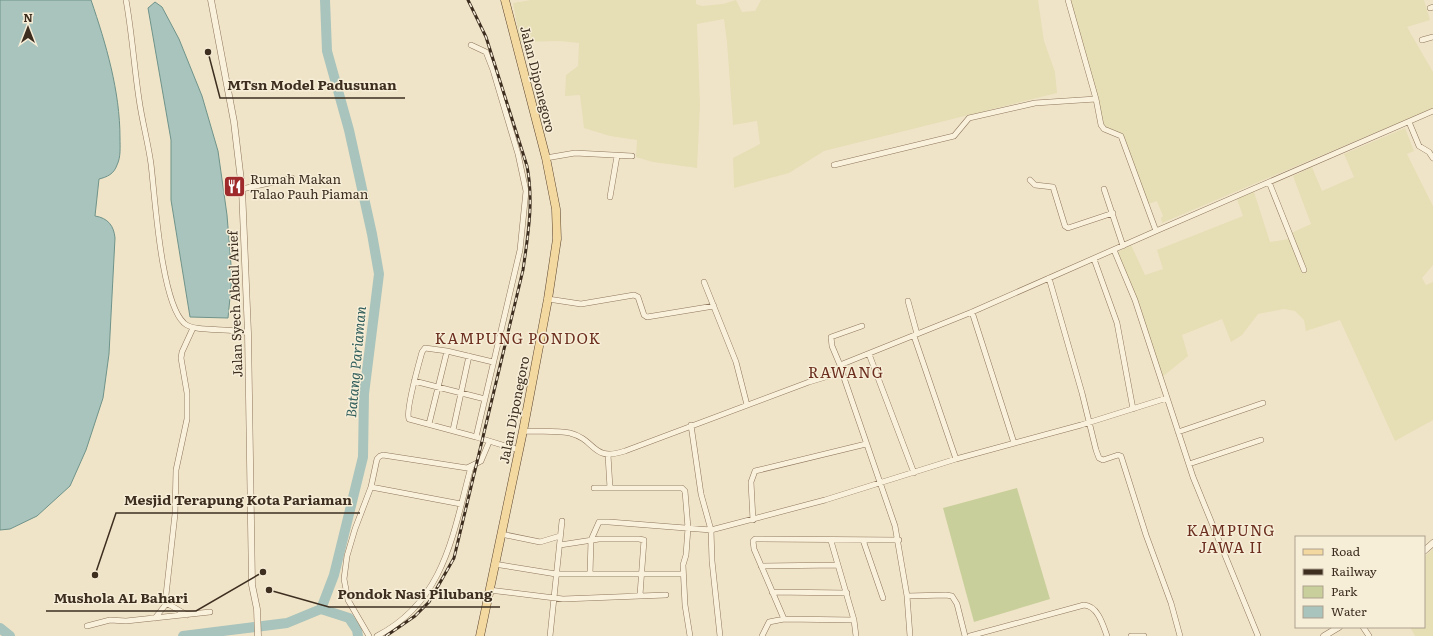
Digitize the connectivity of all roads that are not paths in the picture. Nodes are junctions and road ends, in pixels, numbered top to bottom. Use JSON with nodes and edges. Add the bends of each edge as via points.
{"nodes":[{"id":1,"x":126,"y":0,"type":"edge"},
{"id":2,"x":211,"y":0,"type":"edge"},
{"id":3,"x":505,"y":0,"type":"edge"},
{"id":4,"x":1068,"y":0,"type":"edge"},
{"id":5,"x":1433,"y":37,"type":"edge"},
{"id":6,"x":1422,"y":40,"type":"dead end"},
{"id":7,"x":471,"y":45,"type":"dead end"},
{"id":8,"x":1096,"y":98,"type":"junction"},
{"id":9,"x":1433,"y":111,"type":"edge"},
{"id":10,"x":1409,"y":122,"type":"junction"},
{"id":11,"x":617,"y":156,"type":"junction"},
{"id":12,"x":632,"y":156,"type":"dead end"},
{"id":13,"x":546,"y":158,"type":"junction"},
{"id":14,"x":1433,"y":158,"type":"edge"},
{"id":15,"x":834,"y":165,"type":"dead end"},
{"id":16,"x":292,"y":178,"type":"dead end"},
{"id":17,"x":1030,"y":180,"type":"dead end"},
{"id":18,"x":1269,"y":182,"type":"junction"},
{"id":19,"x":242,"y":189,"type":"junction"},
{"id":20,"x":1104,"y":189,"type":"dead end"},
{"id":21,"x":610,"y":197,"type":"dead end"},
{"id":22,"x":1113,"y":213,"type":"junction"},
{"id":23,"x":1156,"y":231,"type":"junction"},
{"id":24,"x":1123,"y":246,"type":"junction"},
{"id":25,"x":1114,"y":250,"type":"junction"},
{"id":26,"x":1094,"y":259,"type":"junction"},
{"id":27,"x":1304,"y":270,"type":"dead end"},
{"id":28,"x":1049,"y":278,"type":"junction"},
{"id":29,"x":704,"y":282,"type":"dead end"},
{"id":30,"x":548,"y":299,"type":"junction"},
{"id":31,"x":908,"y":300,"type":"dead end"},
{"id":32,"x":714,"y":306,"type":"junction"},
{"id":33,"x":972,"y":312,"type":"junction"},
{"id":34,"x":862,"y":326,"type":"dead end"},
{"id":35,"x":193,"y":328,"type":"junction"},
{"id":36,"x":248,"y":333,"type":"junction"},
{"id":37,"x":916,"y":335,"type":"junction"},
{"id":38,"x":447,"y":351,"type":"junction"},
{"id":39,"x":869,"y":354,"type":"junction"},
{"id":40,"x":469,"y":356,"type":"junction"},
{"id":41,"x":493,"y":362,"type":"junction"},
{"id":42,"x":840,"y":365,"type":"junction"},
{"id":43,"x":842,"y":372,"type":"junction"},
{"id":44,"x":414,"y":381,"type":"junction"},
{"id":45,"x":438,"y":387,"type":"junction"},
{"id":46,"x":461,"y":393,"type":"junction"},
{"id":47,"x":1167,"y":398,"type":"junction"},
{"id":48,"x":485,"y":399,"type":"junction"},
{"id":49,"x":1263,"y":403,"type":"dead end"},
{"id":50,"x":747,"y":405,"type":"junction"},
{"id":51,"x":1134,"y":409,"type":"junction"},
{"id":52,"x":1088,"y":422,"type":"junction"},
{"id":53,"x":429,"y":424,"type":"junction"},
{"id":54,"x":691,"y":425,"type":"junction"},
{"id":55,"x":453,"y":430,"type":"junction"},
{"id":56,"x":523,"y":431,"type":"junction"},
{"id":57,"x":1178,"y":432,"type":"junction"},
{"id":58,"x":476,"y":437,"type":"junction"},
{"id":59,"x":1261,"y":440,"type":"dead end"},
{"id":60,"x":488,"y":442,"type":"junction"},
{"id":61,"x":1014,"y":443,"type":"junction"},
{"id":62,"x":866,"y":444,"type":"junction"},
{"id":63,"x":519,"y":450,"type":"junction"},
{"id":64,"x":608,"y":456,"type":"junction"},
{"id":65,"x":956,"y":459,"type":"junction"},
{"id":66,"x":1189,"y":464,"type":"junction"},
{"id":67,"x":471,"y":467,"type":"junction"},
{"id":68,"x":914,"y":473,"type":"junction"},
{"id":69,"x":880,"y":484,"type":"junction"},
{"id":70,"x":371,"y":487,"type":"junction"},
{"id":71,"x":594,"y":488,"type":"dead end"},
{"id":72,"x":610,"y":488,"type":"junction"},
{"id":73,"x":461,"y":504,"type":"junction"},
{"id":74,"x":753,"y":520,"type":"junction"},
{"id":75,"x":562,"y":521,"type":"dead end"},
{"id":76,"x":688,"y":528,"type":"junction"},
{"id":77,"x":711,"y":530,"type":"junction"},
{"id":78,"x":501,"y":534,"type":"junction"},
{"id":79,"x":560,"y":536,"type":"junction"},
{"id":80,"x":591,"y":540,"type":"junction"},
{"id":81,"x":863,"y":540,"type":"junction"},
{"id":82,"x":898,"y":540,"type":"junction"},
{"id":83,"x":831,"y":541,"type":"junction"},
{"id":84,"x":1433,"y":543,"type":"edge"},
{"id":85,"x":560,"y":545,"type":"junction"},
{"id":86,"x":1425,"y":549,"type":"edge"},
{"id":87,"x":494,"y":564,"type":"junction"},
{"id":88,"x":838,"y":565,"type":"junction"},
{"id":89,"x":761,"y":566,"type":"junction"},
{"id":90,"x":642,"y":573,"type":"junction"},
{"id":91,"x":556,"y":574,"type":"junction"},
{"id":92,"x":590,"y":574,"type":"junction"},
{"id":93,"x":683,"y":574,"type":"junction"},
{"id":94,"x":489,"y":590,"type":"junction"},
{"id":95,"x":772,"y":592,"type":"junction"},
{"id":96,"x":847,"y":593,"type":"junction"},
{"id":97,"x":640,"y":595,"type":"junction"},
{"id":98,"x":666,"y":595,"type":"dead end"},
{"id":99,"x":907,"y":596,"type":"junction"},
{"id":100,"x":555,"y":598,"type":"junction"},
{"id":101,"x":883,"y":598,"type":"dead end"},
{"id":102,"x":167,"y":603,"type":"junction"},
{"id":103,"x":210,"y":612,"type":"dead end"},
{"id":104,"x":187,"y":615,"type":"junction"},
{"id":105,"x":155,"y":618,"type":"junction"},
{"id":106,"x":784,"y":619,"type":"junction"},
{"id":107,"x":854,"y":620,"type":"junction"},
{"id":108,"x":87,"y":626,"type":"dead end"},
{"id":109,"x":1337,"y":628,"type":"edge"},
{"id":110,"x":258,"y":636,"type":"edge"},
{"id":111,"x":369,"y":636,"type":"edge"},
{"id":112,"x":377,"y":636,"type":"edge"},
{"id":113,"x":480,"y":636,"type":"edge"},
{"id":114,"x":550,"y":636,"type":"edge"},
{"id":115,"x":690,"y":636,"type":"edge"},
{"id":116,"x":720,"y":636,"type":"edge"},
{"id":117,"x":762,"y":636,"type":"edge"},
{"id":118,"x":856,"y":636,"type":"edge"},
{"id":119,"x":910,"y":636,"type":"edge"},
{"id":120,"x":965,"y":636,"type":"edge"},
{"id":121,"x":970,"y":636,"type":"edge"},
{"id":122,"x":1107,"y":636,"type":"edge"},
{"id":123,"x":1131,"y":636,"type":"edge"},
{"id":124,"x":1144,"y":636,"type":"edge"},
{"id":125,"x":1180,"y":636,"type":"edge"},
{"id":126,"x":1258,"y":636,"type":"edge"},
{"id":127,"x":1324,"y":636,"type":"edge"}],
"edges":[{"from":1,"to":35,"type":"street","via":[[165,274],[178,316]]},
{"from":2,"to":19,"type":"street","name":"Jalan Syech Abdul Arief","via":[[235,127]]},
{"from":3,"to":13,"type":"main road","name":"Jalan Diponegoro"},
{"from":4,"to":8,"type":"street"},
{"from":5,"to":6,"type":"street"},
{"from":7,"to":41,"type":"street","via":[[486,52],[493,70],[518,154],[526,191],[520,250]]},
{"from":8,"to":15,"type":"street","via":[[1035,103],[969,118],[954,136]]},
{"from":8,"to":23,"type":"street","via":[[1102,128],[1121,136]]},
{"from":9,"to":10,"type":"street"},
{"from":10,"to":14,"type":"street","via":[[1419,146]]},
{"from":10,"to":18,"type":"street"},
{"from":11,"to":12,"type":"street"},
{"from":11,"to":13,"type":"street","via":[[575,153]]},
{"from":11,"to":21,"type":"street"},
{"from":13,"to":30,"type":"main road","name":"Jalan Diponegoro","via":[[557,225],[556,255]]},
{"from":16,"to":19,"type":"street"},
{"from":17,"to":22,"type":"street","via":[[1035,185],[1053,187],[1065,226],[1068,228]]},
{"from":18,"to":23,"type":"street"},
{"from":18,"to":27,"type":"street"},
{"from":19,"to":36,"type":"street","name":"Jalan Syech Abdul Arief"},
{"from":20,"to":22,"type":"street"},
{"from":22,"to":24,"type":"street"},
{"from":23,"to":24,"type":"street"},
{"from":24,"to":25,"type":"street"},
{"from":25,"to":26,"type":"street"},
{"from":25,"to":47,"type":"street","via":[[1135,300]]},
{"from":26,"to":28,"type":"street"},
{"from":26,"to":51,"type":"street","via":[[1117,323]]},
{"from":28,"to":33,"type":"street"},
{"from":28,"to":52,"type":"street"},
{"from":29,"to":32,"type":"street"},
{"from":30,"to":32,"type":"street","via":[[577,304],[634,296],[638,298],[647,316]]},
{"from":30,"to":56,"type":"main road","name":"Jalan Diponegoro"},
{"from":31,"to":37,"type":"street"},
{"from":32,"to":50,"type":"street","via":[[739,369]]},
{"from":33,"to":37,"type":"street"},
{"from":33,"to":61,"type":"street"},
{"from":34,"to":42,"type":"street","via":[[830,337]]},
{"from":35,"to":36,"type":"street","via":[[228,329]]},
{"from":35,"to":102,"type":"street","via":[[181,358],[187,393],[187,419],[176,470]]},
{"from":36,"to":110,"type":"street","name":"Jalan Syech Abdul Arief","via":[[252,585],[257,609]]},
{"from":37,"to":39,"type":"street"},
{"from":37,"to":65,"type":"street"},
{"from":38,"to":40,"type":"street"},
{"from":38,"to":44,"type":"street","via":[[423,349]]},
{"from":38,"to":45,"type":"street"},
{"from":39,"to":42,"type":"street"},
{"from":39,"to":68,"type":"street"},
{"from":40,"to":41,"type":"street"},
{"from":40,"to":46,"type":"street"},
{"from":41,"to":48,"type":"street"},
{"from":42,"to":43,"type":"street"},
{"from":43,"to":50,"type":"street"},
{"from":43,"to":62,"type":"street"},
{"from":44,"to":45,"type":"street"},
{"from":44,"to":53,"type":"street","via":[[407,417]]},
{"from":45,"to":46,"type":"street"},
{"from":45,"to":53,"type":"street"},
{"from":46,"to":48,"type":"street"},
{"from":46,"to":55,"type":"street"},
{"from":47,"to":51,"type":"street"},
{"from":47,"to":57,"type":"street"},
{"from":48,"to":58,"type":"street"},
{"from":49,"to":57,"type":"street"},
{"from":50,"to":54,"type":"street"},
{"from":51,"to":52,"type":"street"},
{"from":52,"to":61,"type":"street"},
{"from":52,"to":125,"type":"street","via":[[1099,458],[1107,459],[1119,455],[1122,457]]},
{"from":53,"to":55,"type":"street"},
{"from":54,"to":64,"type":"street"},
{"from":54,"to":77,"type":"street","via":[[701,494]]},
{"from":55,"to":58,"type":"street"},
{"from":56,"to":63,"type":"main road","name":"Jalan Diponegoro"},
{"from":56,"to":64,"type":"street","via":[[569,433]]},
{"from":57,"to":66,"type":"street"},
{"from":58,"to":60,"type":"street"},
{"from":59,"to":66,"type":"street"},
{"from":60,"to":63,"type":"street"},
{"from":60,"to":67,"type":"street","via":[[483,458]]},
{"from":61,"to":65,"type":"street"},
{"from":62,"to":69,"type":"street"},
{"from":62,"to":74,"type":"street","via":[[754,471],[751,482]]},
{"from":63,"to":78,"type":"main road","name":"Jalan Diponegoro"},
{"from":64,"to":72,"type":"street"},
{"from":65,"to":68,"type":"street"},
{"from":66,"to":126,"type":"street"},
{"from":67,"to":70,"type":"street","via":[[461,468],[380,456],[377,459]]},
{"from":67,"to":73,"type":"street"},
{"from":68,"to":69,"type":"street"},
{"from":69,"to":74,"type":"street"},
{"from":69,"to":82,"type":"street"},
{"from":70,"to":73,"type":"street"},
{"from":70,"to":111,"type":"street","via":[[361,509],[351,543],[344,579],[348,600]]},
{"from":71,"to":72,"type":"street"},
{"from":72,"to":76,"type":"street","via":[[682,488],[685,490]]},
{"from":73,"to":112,"type":"street","via":[[447,554],[426,595],[402,621]]},
{"from":74,"to":77,"type":"street"},
{"from":75,"to":79,"type":"street"},
{"from":76,"to":77,"type":"street"},
{"from":76,"to":80,"type":"street","via":[[601,522],[597,524]]},
{"from":76,"to":93,"type":"street"},
{"from":77,"to":116,"type":"street"},
{"from":78,"to":79,"type":"street","via":[[540,542]]},
{"from":78,"to":87,"type":"main road","name":"Jalan Diponegoro"},
{"from":79,"to":85,"type":"street"},
{"from":80,"to":85,"type":"street"},
{"from":80,"to":90,"type":"street","via":[[644,540]]},
{"from":80,"to":92,"type":"street"},
{"from":81,"to":82,"type":"street"},
{"from":81,"to":83,"type":"street"},
{"from":81,"to":101,"type":"street"},
{"from":82,"to":99,"type":"street"},
{"from":83,"to":88,"type":"street"},
{"from":83,"to":89,"type":"street","via":[[755,539],[754,549]]},
{"from":84,"to":86,"type":"street"},
{"from":85,"to":91,"type":"street"},
{"from":87,"to":91,"type":"street"},
{"from":87,"to":94,"type":"main road","name":"Jalan Diponegoro"},
{"from":88,"to":89,"type":"street"},
{"from":88,"to":96,"type":"street"},
{"from":89,"to":95,"type":"street"},
{"from":90,"to":92,"type":"street"},
{"from":90,"to":93,"type":"street"},
{"from":90,"to":97,"type":"street"},
{"from":91,"to":92,"type":"street"},
{"from":91,"to":100,"type":"street"},
{"from":93,"to":115,"type":"street","via":[[684,605]]},
{"from":94,"to":100,"type":"street"},
{"from":94,"to":113,"type":"main road","name":"Jalan Diponegoro"},
{"from":95,"to":96,"type":"street"},
{"from":95,"to":106,"type":"street"},
{"from":96,"to":107,"type":"street"},
{"from":97,"to":98,"type":"street"},
{"from":97,"to":100,"type":"street"},
{"from":99,"to":119,"type":"street"},
{"from":99,"to":120,"type":"street","via":[[952,596],[957,604]]},
{"from":100,"to":114,"type":"street"},
{"from":102,"to":104,"type":"street"},
{"from":102,"to":105,"type":"street"},
{"from":103,"to":104,"type":"street"},
{"from":104,"to":105,"type":"street"},
{"from":105,"to":108,"type":"street","via":[[126,622],[110,620]]},
{"from":106,"to":107,"type":"street"},
{"from":106,"to":117,"type":"street","via":[[769,622]]},
{"from":107,"to":118,"type":"street"},
{"from":109,"to":127,"type":"street"},
{"from":121,"to":122,"type":"street","via":[[1084,605],[1090,606],[1097,613]]},
{"from":123,"to":124,"type":"street"}]}
